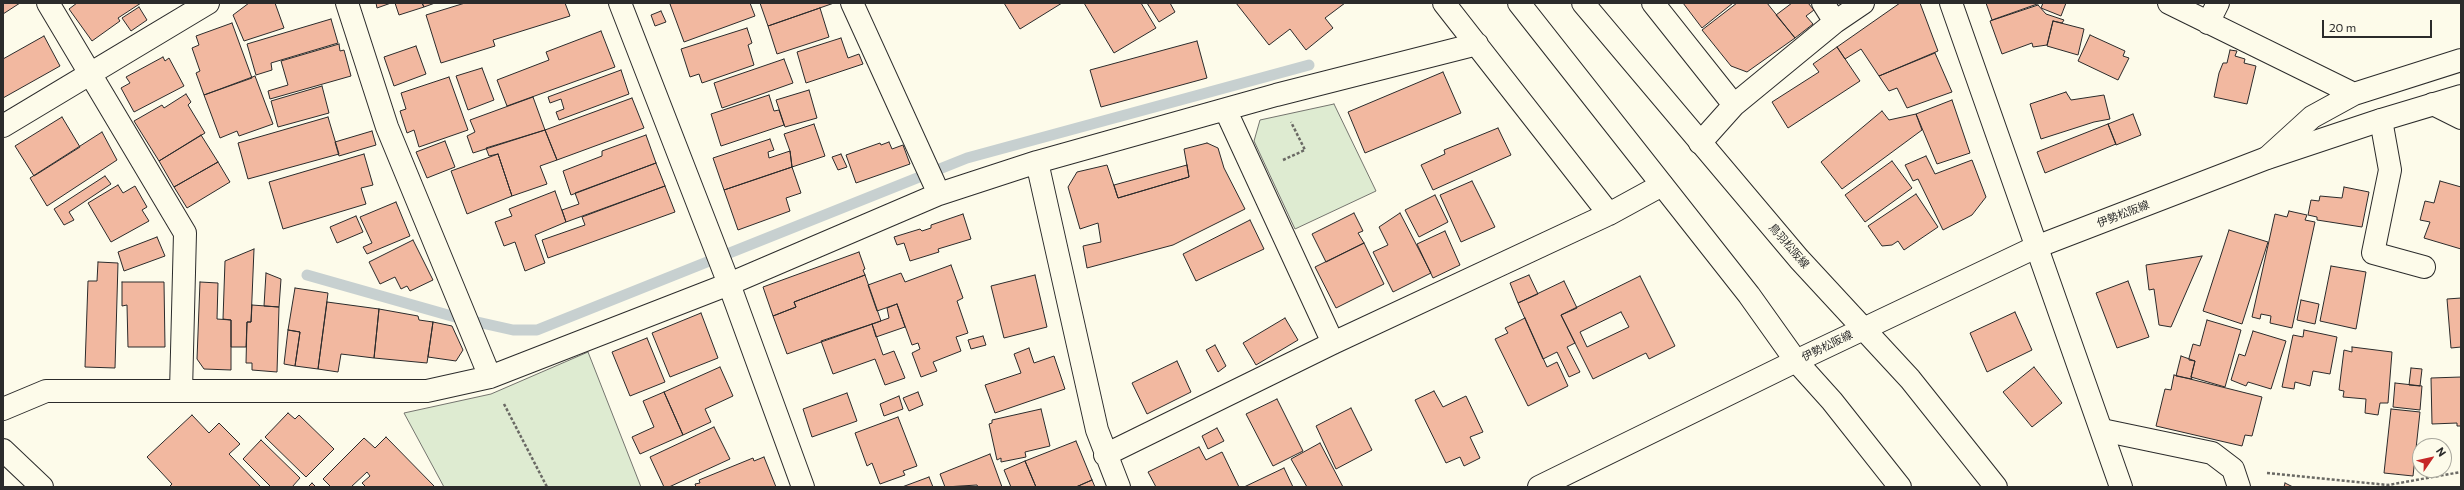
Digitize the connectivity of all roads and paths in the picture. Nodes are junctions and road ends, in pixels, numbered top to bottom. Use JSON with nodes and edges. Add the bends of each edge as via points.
{"nodes":[{"id":1,"x":48,"y":3,"type":"edge"},
{"id":2,"x":208,"y":3,"type":"edge"},
{"id":3,"x":347,"y":3,"type":"edge"},
{"id":4,"x":620,"y":3,"type":"edge"},
{"id":5,"x":852,"y":3,"type":"edge"},
{"id":6,"x":1444,"y":3,"type":"edge"},
{"id":7,"x":1519,"y":3,"type":"edge"},
{"id":8,"x":1583,"y":3,"type":"edge"},
{"id":9,"x":1653,"y":3,"type":"edge"},
{"id":10,"x":1824,"y":3,"type":"edge"},
{"id":11,"x":1863,"y":3,"type":"edge"},
{"id":12,"x":1951,"y":3,"type":"edge"},
{"id":13,"x":2169,"y":3,"type":"edge"},
{"id":14,"x":2218,"y":3,"type":"edge"},
{"id":15,"x":1836,"y":22,"type":"junction"},
{"id":16,"x":2208,"y":23,"type":"junction"},
{"id":17,"x":1476,"y":44,"type":"junction"},
{"id":18,"x":2461,"y":60,"type":"edge"},
{"id":19,"x":91,"y":74,"type":"junction"},
{"id":20,"x":2354,"y":94,"type":"junction"},
{"id":21,"x":1276,"y":95,"type":"junction"},
{"id":22,"x":2461,"y":96,"type":"edge"},
{"id":23,"x":2433,"y":104,"type":"junction"},
{"id":24,"x":1734,"y":105,"type":"junction"},
{"id":25,"x":1226,"y":111,"type":"junction"},
{"id":26,"x":2461,"y":118,"type":"edge"},
{"id":27,"x":2381,"y":120,"type":"junction"},
{"id":28,"x":3,"y":126,"type":"edge"},
{"id":29,"x":1700,"y":143,"type":"junction"},
{"id":30,"x":2267,"y":158,"type":"junction"},
{"id":31,"x":1037,"y":162,"type":"junction"},
{"id":32,"x":1255,"y":172,"type":"junction"},
{"id":33,"x":1662,"y":185,"type":"junction"},
{"id":34,"x":937,"y":190,"type":"junction"},
{"id":35,"x":1609,"y":214,"type":"junction"},
{"id":36,"x":2036,"y":248,"type":"junction"},
{"id":37,"x":2424,"y":267,"type":"dead end"},
{"id":38,"x":727,"y":279,"type":"junction"},
{"id":39,"x":1864,"y":328,"type":"junction"},
{"id":40,"x":1333,"y":343,"type":"junction"},
{"id":41,"x":1796,"y":361,"type":"junction"},
{"id":42,"x":490,"y":377,"type":"junction"},
{"id":43,"x":181,"y":391,"type":"junction"},
{"id":44,"x":3,"y":409,"type":"edge"},
{"id":45,"x":2102,"y":430,"type":"junction"},
{"id":46,"x":3,"y":450,"type":"edge"},
{"id":47,"x":1105,"y":455,"type":"junction"},
{"id":48,"x":2461,"y":472,"type":"edge"},
{"id":49,"x":2236,"y":478,"type":"edge"},
{"id":50,"x":42,"y":487,"type":"edge"},
{"id":51,"x":548,"y":487,"type":"edge"},
{"id":52,"x":803,"y":487,"type":"edge"},
{"id":53,"x":1119,"y":487,"type":"edge"},
{"id":54,"x":1539,"y":487,"type":"edge"},
{"id":55,"x":1900,"y":487,"type":"edge"},
{"id":56,"x":1996,"y":487,"type":"edge"},
{"id":57,"x":2121,"y":487,"type":"edge"}],
"edges":[{"from":1,"to":19,"type":"street"},
{"from":2,"to":19,"type":"street"},
{"from":3,"to":42,"type":"street","via":[[387,127]]},
{"from":4,"to":38,"type":"street"},
{"from":5,"to":34,"type":"street"},
{"from":6,"to":17,"type":"street"},
{"from":7,"to":33,"type":"street"},
{"from":8,"to":29,"type":"street","name":"鳥羽松阪線"},
{"from":9,"to":24,"type":"street"},
{"from":10,"to":15,"type":"street"},
{"from":11,"to":15,"type":"street"},
{"from":12,"to":36,"type":"street"},
{"from":13,"to":16,"type":"street"},
{"from":14,"to":16,"type":"street"},
{"from":15,"to":24,"type":"street"},
{"from":16,"to":20,"type":"street"},
{"from":17,"to":21,"type":"street"},
{"from":17,"to":35,"type":"street"},
{"from":18,"to":20,"type":"street"},
{"from":19,"to":28,"type":"street"},
{"from":19,"to":43,"type":"street","via":[[185,233]]},
{"from":20,"to":30,"type":"street","via":[[2312,117]]},
{"from":21,"to":25,"type":"street"},
{"from":21,"to":32,"type":"path","via":[[1305,150]]},
{"from":22,"to":23,"type":"street","name":"伊勢松阪線"},
{"from":23,"to":26,"type":"street"},
{"from":23,"to":27,"type":"street","name":"伊勢松阪線"},
{"from":24,"to":29,"type":"street"},
{"from":25,"to":31,"type":"street"},
{"from":25,"to":32,"type":"street"},
{"from":27,"to":30,"type":"street","name":"伊勢松阪線"},
{"from":27,"to":37,"type":"street","via":[[2390,170],[2373,253]]},
{"from":29,"to":39,"type":"street","name":"鳥羽松阪線","via":[[1799,259]]},
{"from":30,"to":36,"type":"street","name":"伊勢松阪線"},
{"from":31,"to":34,"type":"street"},
{"from":31,"to":47,"type":"street","via":[[1097,430]]},
{"from":32,"to":40,"type":"street"},
{"from":33,"to":35,"type":"street"},
{"from":33,"to":41,"type":"street","via":[[1749,295]]},
{"from":34,"to":38,"type":"street"},
{"from":35,"to":40,"type":"street"},
{"from":36,"to":39,"type":"street","name":"伊勢松阪線"},
{"from":36,"to":45,"type":"street"},
{"from":38,"to":42,"type":"street"},
{"from":38,"to":52,"type":"street"},
{"from":39,"to":41,"type":"street","name":"伊勢松阪線"},
{"from":39,"to":56,"type":"street","name":"鳥羽松阪線","via":[[1910,379]]},
{"from":40,"to":47,"type":"street"},
{"from":41,"to":54,"type":"street","name":"伊勢松阪線"},
{"from":41,"to":55,"type":"street","via":[[1832,401]]},
{"from":42,"to":43,"type":"street","via":[[427,391]]},
{"from":42,"to":51,"type":"path"},
{"from":43,"to":44,"type":"street","via":[[46,391]]},
{"from":45,"to":49,"type":"street","via":[[2212,453]]},
{"from":45,"to":57,"type":"street"},
{"from":46,"to":50,"type":"street"},
{"from":47,"to":53,"type":"street"},
{"from":48,"to":49,"type":"path","via":[[2388,485]]}]}
